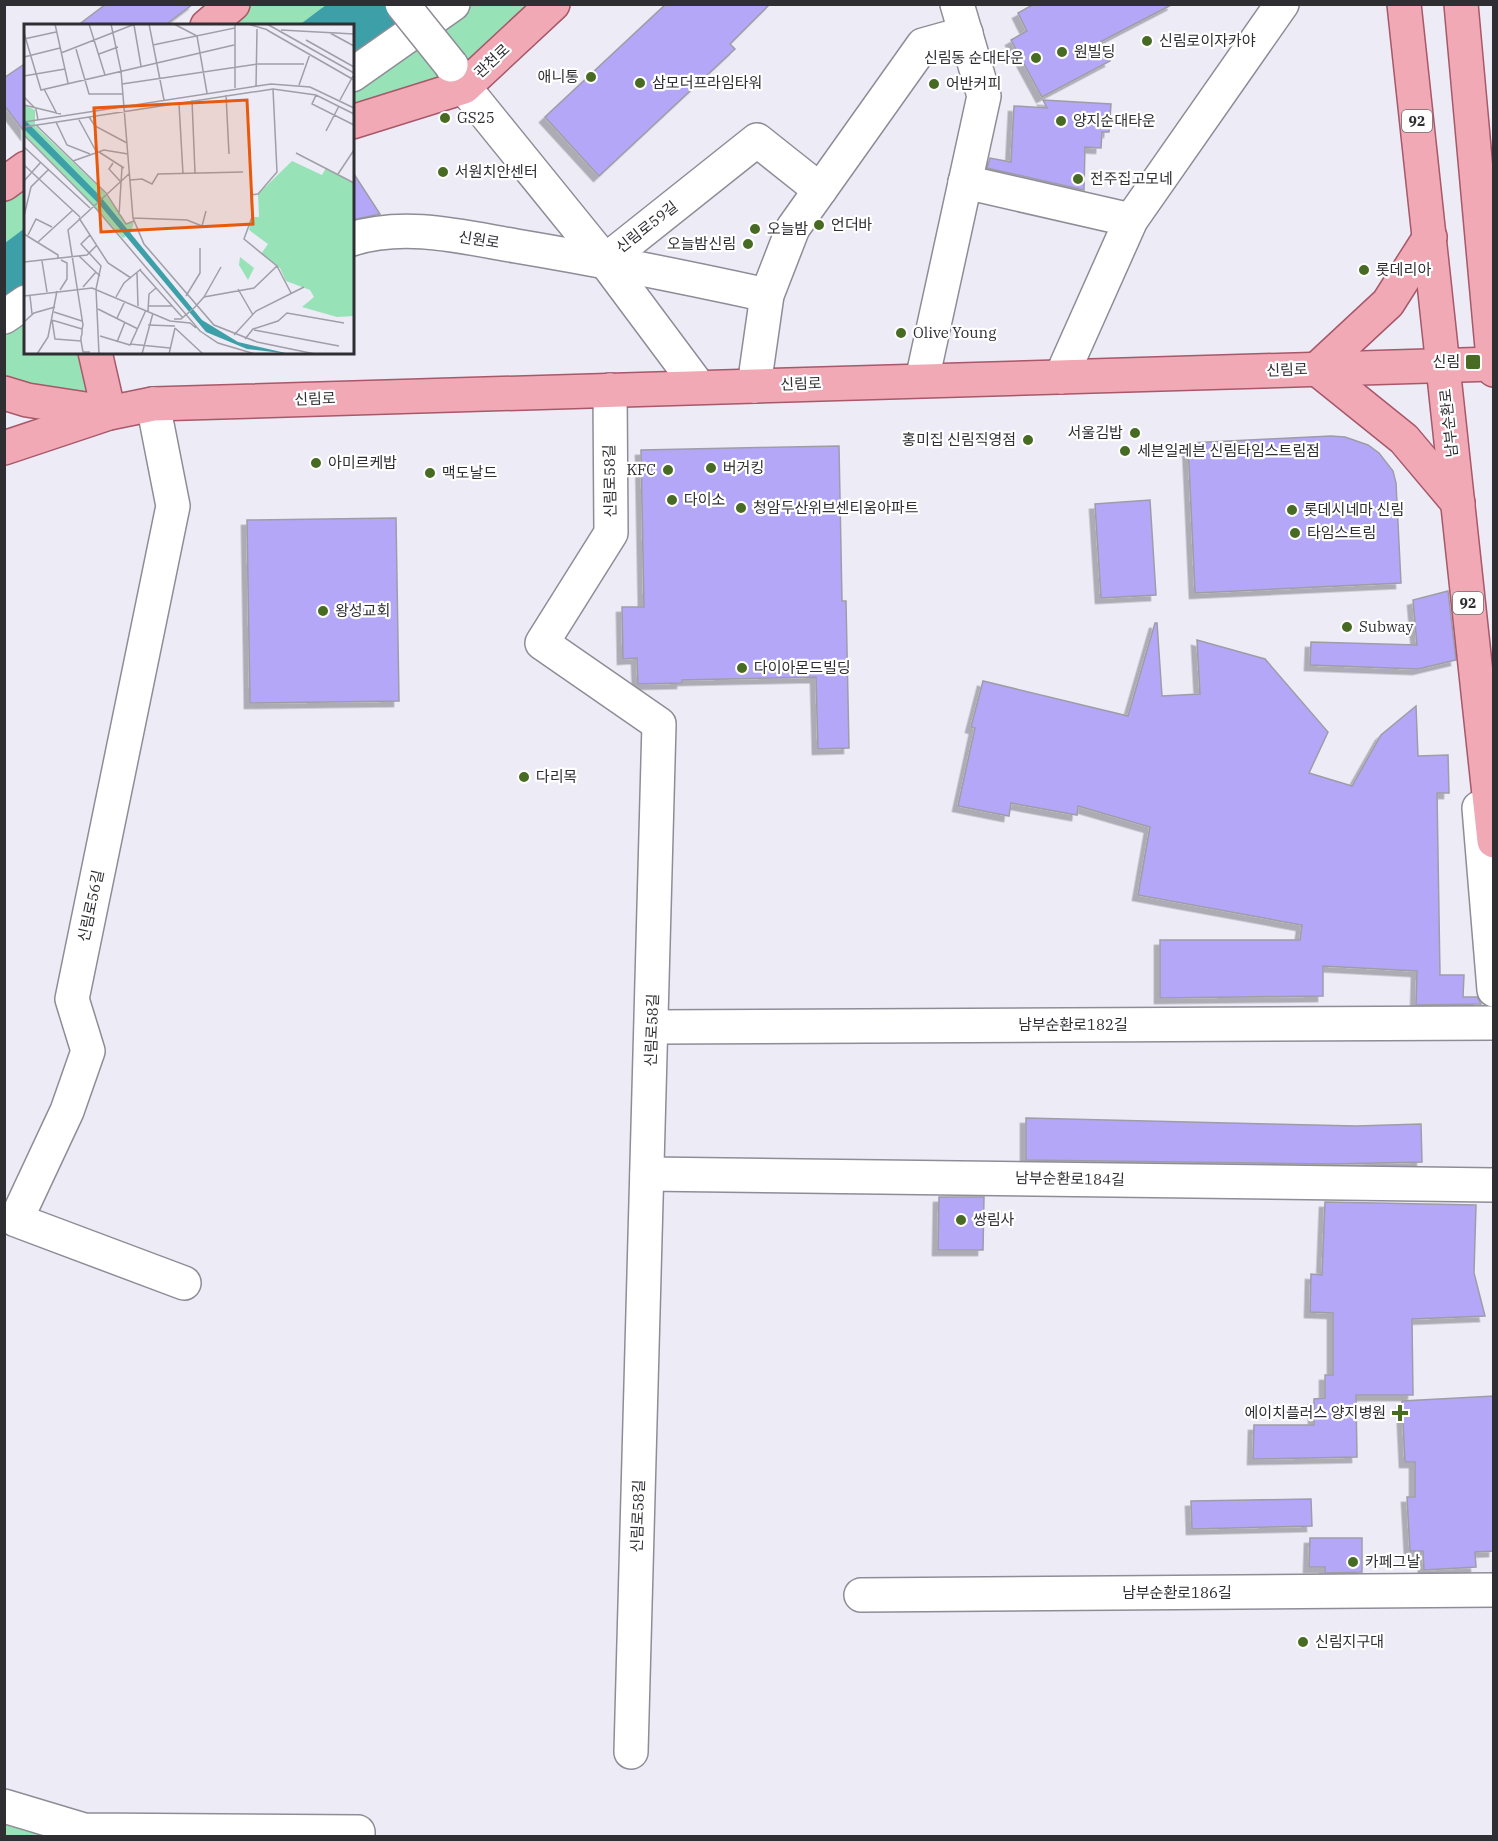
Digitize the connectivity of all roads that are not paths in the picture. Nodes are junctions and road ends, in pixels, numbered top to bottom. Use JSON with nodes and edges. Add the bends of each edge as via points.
{"nodes":[{"id":1,"x":233,"y":4,"type":"edge"},
{"id":2,"x":402,"y":4,"type":"edge"},
{"id":3,"x":453,"y":4,"type":"edge"},
{"id":4,"x":553,"y":4,"type":"edge"},
{"id":5,"x":1282,"y":4,"type":"edge"},
{"id":6,"x":1404,"y":4,"type":"edge"},
{"id":7,"x":1461,"y":4,"type":"edge"},
{"id":8,"x":963,"y":13,"type":"edge"},
{"id":9,"x":209,"y":24,"type":"edge"},
{"id":10,"x":354,"y":74,"type":"edge"},
{"id":11,"x":458,"y":76,"type":"junction"},
{"id":12,"x":354,"y":121,"type":"edge"},
{"id":13,"x":24,"y":169,"type":"edge"},
{"id":14,"x":965,"y":182,"type":"junction"},
{"id":15,"x":4,"y":184,"type":"edge"},
{"id":16,"x":820,"y":190,"type":"junction"},
{"id":17,"x":1131,"y":220,"type":"junction"},
{"id":18,"x":1487,"y":235,"type":"edge"},
{"id":19,"x":1430,"y":237,"type":"junction"},
{"id":20,"x":354,"y":238,"type":"edge"},
{"id":21,"x":604,"y":261,"type":"junction"},
{"id":22,"x":767,"y":295,"type":"junction"},
{"id":23,"x":24,"y":303,"type":"edge"},
{"id":24,"x":4,"y":317,"type":"edge"},
{"id":25,"x":95,"y":354,"type":"edge"},
{"id":26,"x":1443,"y":365,"type":"junction"},
{"id":27,"x":1493,"y":366,"type":"edge"},
{"id":28,"x":1317,"y":369,"type":"junction"},
{"id":29,"x":1061,"y":376,"type":"junction"},
{"id":30,"x":922,"y":381,"type":"junction"},
{"id":31,"x":754,"y":386,"type":"junction"},
{"id":32,"x":699,"y":387,"type":"junction"},
{"id":33,"x":610,"y":390,"type":"junction"},
{"id":34,"x":4,"y":393,"type":"edge"},
{"id":35,"x":153,"y":404,"type":"junction"},
{"id":36,"x":109,"y":413,"type":"junction"},
{"id":37,"x":4,"y":448,"type":"edge"},
{"id":38,"x":1458,"y":503,"type":"junction"},
{"id":39,"x":1456,"y":549,"type":"dead end"},
{"id":40,"x":1494,"y":841,"type":"edge"},
{"id":41,"x":1494,"y":990,"type":"edge"},
{"id":42,"x":1494,"y":1023,"type":"edge"},
{"id":43,"x":652,"y":1027,"type":"junction"},
{"id":44,"x":647,"y":1174,"type":"junction"},
{"id":45,"x":1494,"y":1185,"type":"edge"},
{"id":46,"x":184,"y":1283,"type":"dead end"},
{"id":47,"x":1494,"y":1590,"type":"edge"},
{"id":48,"x":861,"y":1595,"type":"dead end"},
{"id":49,"x":631,"y":1752,"type":"dead end"},
{"id":50,"x":4,"y":1806,"type":"edge"},
{"id":51,"x":358,"y":1836,"type":"edge"}],
"edges":[{"from":1,"to":9,"type":"main road"},
{"from":2,"to":11,"type":"street","bridge":true},
{"from":3,"to":10,"type":"street"},
{"from":4,"to":11,"type":"main road","name":"관천로"},
{"from":5,"to":17,"type":"street"},
{"from":6,"to":19,"type":"main road","name":"남부순환로","number":"92"},
{"from":7,"to":18,"type":"main road"},
{"from":8,"to":14,"type":"street","via":[[984,96]]},
{"from":8,"to":16,"type":"street","via":[[923,45]]},
{"from":11,"to":12,"type":"main road","name":"관천로"},
{"from":11,"to":21,"type":"street"},
{"from":13,"to":15,"type":"main road"},
{"from":14,"to":17,"type":"street"},
{"from":14,"to":30,"type":"street"},
{"from":16,"to":21,"type":"street","name":"신림로59길","via":[[758,140]]},
{"from":16,"to":22,"type":"street","via":[[793,228]]},
{"from":17,"to":29,"type":"street"},
{"from":18,"to":27,"type":"main road"},
{"from":19,"to":26,"type":"main road","name":"남부순환로","number":"92"},
{"from":19,"to":28,"type":"main road","via":[[1388,303]]},
{"from":20,"to":21,"type":"street","name":"신원로","via":[[368,234],[427,232]]},
{"from":21,"to":22,"type":"street","name":"신림로59길"},
{"from":21,"to":32,"type":"street"},
{"from":22,"to":31,"type":"street"},
{"from":23,"to":24,"type":"street"},
{"from":25,"to":36,"type":"main road"},
{"from":26,"to":27,"type":"main road","name":"신림로"},
{"from":26,"to":28,"type":"main road","name":"신림로"},
{"from":26,"to":38,"type":"main road","name":"남부순환로","number":"92"},
{"from":28,"to":29,"type":"main road","name":"신림로"},
{"from":28,"to":38,"type":"main road","via":[[1404,439]]},
{"from":29,"to":30,"type":"main road","name":"신림로"},
{"from":30,"to":31,"type":"main road","name":"신림로"},
{"from":31,"to":32,"type":"main road","name":"신림로"},
{"from":32,"to":33,"type":"main road","name":"신림로"},
{"from":33,"to":35,"type":"main road","name":"신림로"},
{"from":33,"to":43,"type":"street","name":"신림로58길","via":[[610,533],[542,643],[659,724]]},
{"from":34,"to":36,"type":"main road","name":"신림로"},
{"from":35,"to":36,"type":"main road","name":"신림로"},
{"from":35,"to":46,"type":"street","name":"신림로56길","via":[[173,506],[72,999],[88,1051],[68,1111],[16,1220]]},
{"from":36,"to":37,"type":"main road","name":"신림로"},
{"from":38,"to":40,"type":"main road","name":"남부순환로","number":"92"},
{"from":39,"to":41,"type":"street"},
{"from":42,"to":43,"type":"street","name":"남부순환로182길"},
{"from":43,"to":44,"type":"street","name":"신림로58길"},
{"from":44,"to":45,"type":"street","name":"남부순환로184길"},
{"from":44,"to":49,"type":"street","name":"신림로58길"},
{"from":47,"to":48,"type":"street","name":"남부순환로186길"},
{"from":50,"to":51,"type":"street","via":[[84,1830],[358,1832]]}]}
